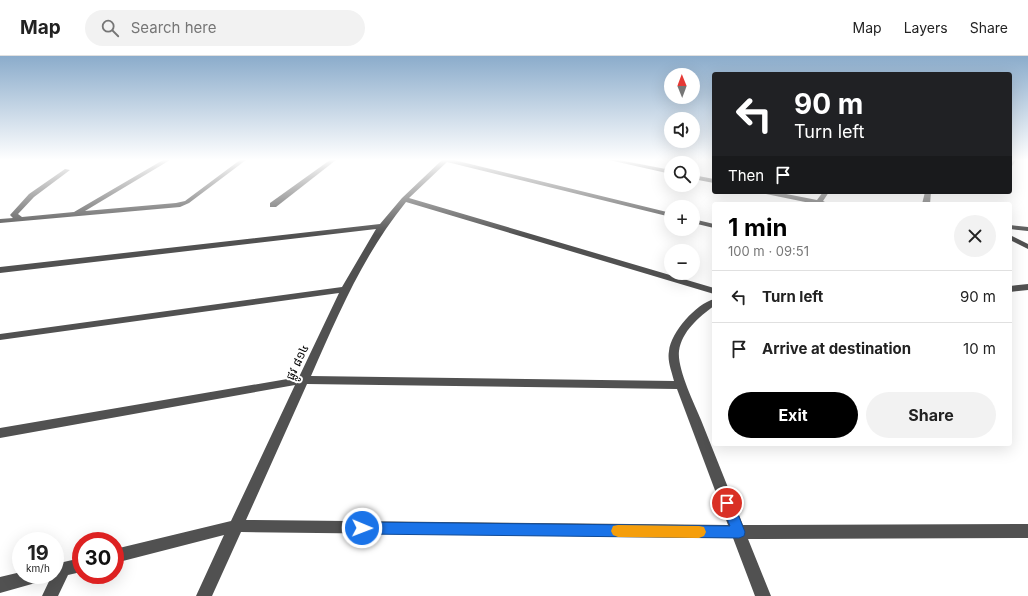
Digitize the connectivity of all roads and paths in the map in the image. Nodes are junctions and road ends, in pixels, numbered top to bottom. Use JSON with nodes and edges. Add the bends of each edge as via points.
{"nodes":[{"id":1,"x":47,"y":185,"type":"edge"},
{"id":2,"x":124,"y":185,"type":"edge"},
{"id":3,"x":209,"y":185,"type":"edge"},
{"id":4,"x":299,"y":185,"type":"edge"},
{"id":5,"x":418,"y":185,"type":"edge"},
{"id":6,"x":550,"y":185,"type":"edge"},
{"id":7,"x":774,"y":194,"type":"edge"},
{"id":8,"x":404,"y":199,"type":"junction"},
{"id":9,"x":807,"y":202,"type":"edge"},
{"id":10,"x":273,"y":205,"type":"dead end"},
{"id":11,"x":664,"y":213,"type":"edge"},
{"id":12,"x":74,"y":214,"type":"junction"},
{"id":13,"x":20,"y":219,"type":"junction"},
{"id":14,"x":0,"y":220,"type":"edge"},
{"id":15,"x":700,"y":223,"type":"edge"},
{"id":16,"x":382,"y":226,"type":"junction"},
{"id":17,"x":712,"y":226,"type":"edge"},
{"id":18,"x":1012,"y":227,"type":"edge"},
{"id":19,"x":1028,"y":229,"type":"edge"},
{"id":20,"x":1012,"y":238,"type":"edge"},
{"id":21,"x":1028,"y":247,"type":"edge"},
{"id":22,"x":0,"y":270,"type":"edge"},
{"id":23,"x":1028,"y":287,"type":"edge"},
{"id":24,"x":345,"y":289,"type":"junction"},
{"id":25,"x":1012,"y":289,"type":"edge"},
{"id":26,"x":712,"y":290,"type":"edge"},
{"id":27,"x":712,"y":304,"type":"edge"},
{"id":28,"x":0,"y":337,"type":"edge"},
{"id":29,"x":303,"y":380,"type":"junction"},
{"id":30,"x":681,"y":385,"type":"junction"},
{"id":31,"x":0,"y":433,"type":"edge"},
{"id":32,"x":236,"y":526,"type":"junction"},
{"id":33,"x":1028,"y":531,"type":"edge"},
{"id":34,"x":739,"y":532,"type":"junction"},
{"id":35,"x":124,"y":554,"type":"edge"},
{"id":36,"x":12,"y":581,"type":"edge"},
{"id":37,"x":0,"y":584,"type":"edge"},
{"id":38,"x":54,"y":584,"type":"edge"},
{"id":39,"x":50,"y":596,"type":"edge"},
{"id":40,"x":204,"y":596,"type":"edge"},
{"id":41,"x":763,"y":596,"type":"edge"}],
"edges":[{"from":1,"to":13,"type":"street","via":[[14,215]]},
{"from":2,"to":12,"type":"street"},
{"from":3,"to":12,"type":"street","via":[[187,202],[167,207]]},
{"from":4,"to":10,"type":"street"},
{"from":5,"to":8,"type":"street","name":"ផ្លូវ ៨១៤"},
{"from":6,"to":11,"type":"street"},
{"from":7,"to":9,"type":"street"},
{"from":8,"to":16,"type":"street","name":"ផ្លូវ ៨១៤"},
{"from":8,"to":26,"type":"street"},
{"from":12,"to":13,"type":"street"},
{"from":13,"to":14,"type":"street"},
{"from":15,"to":17,"type":"street"},
{"from":16,"to":22,"type":"street"},
{"from":16,"to":24,"type":"street","name":"ផ្លូវ ៨១៤"},
{"from":18,"to":19,"type":"street"},
{"from":20,"to":21,"type":"street"},
{"from":23,"to":25,"type":"street"},
{"from":24,"to":28,"type":"street"},
{"from":24,"to":29,"type":"street","name":"ផ្លូវ ៨១៤"},
{"from":27,"to":30,"type":"street","via":[[681,331],[674,352]]},
{"from":29,"to":30,"type":"street"},
{"from":29,"to":31,"type":"street"},
{"from":29,"to":32,"type":"street","name":"ផ្លូវ ៨១៤"},
{"from":30,"to":34,"type":"street"},
{"from":32,"to":34,"type":"street"},
{"from":32,"to":35,"type":"street"},
{"from":32,"to":40,"type":"street","name":"ផ្លូវ ៨១៤"},
{"from":33,"to":34,"type":"street"},
{"from":34,"to":41,"type":"street"},
{"from":36,"to":37,"type":"street"},
{"from":38,"to":39,"type":"street"}]}
